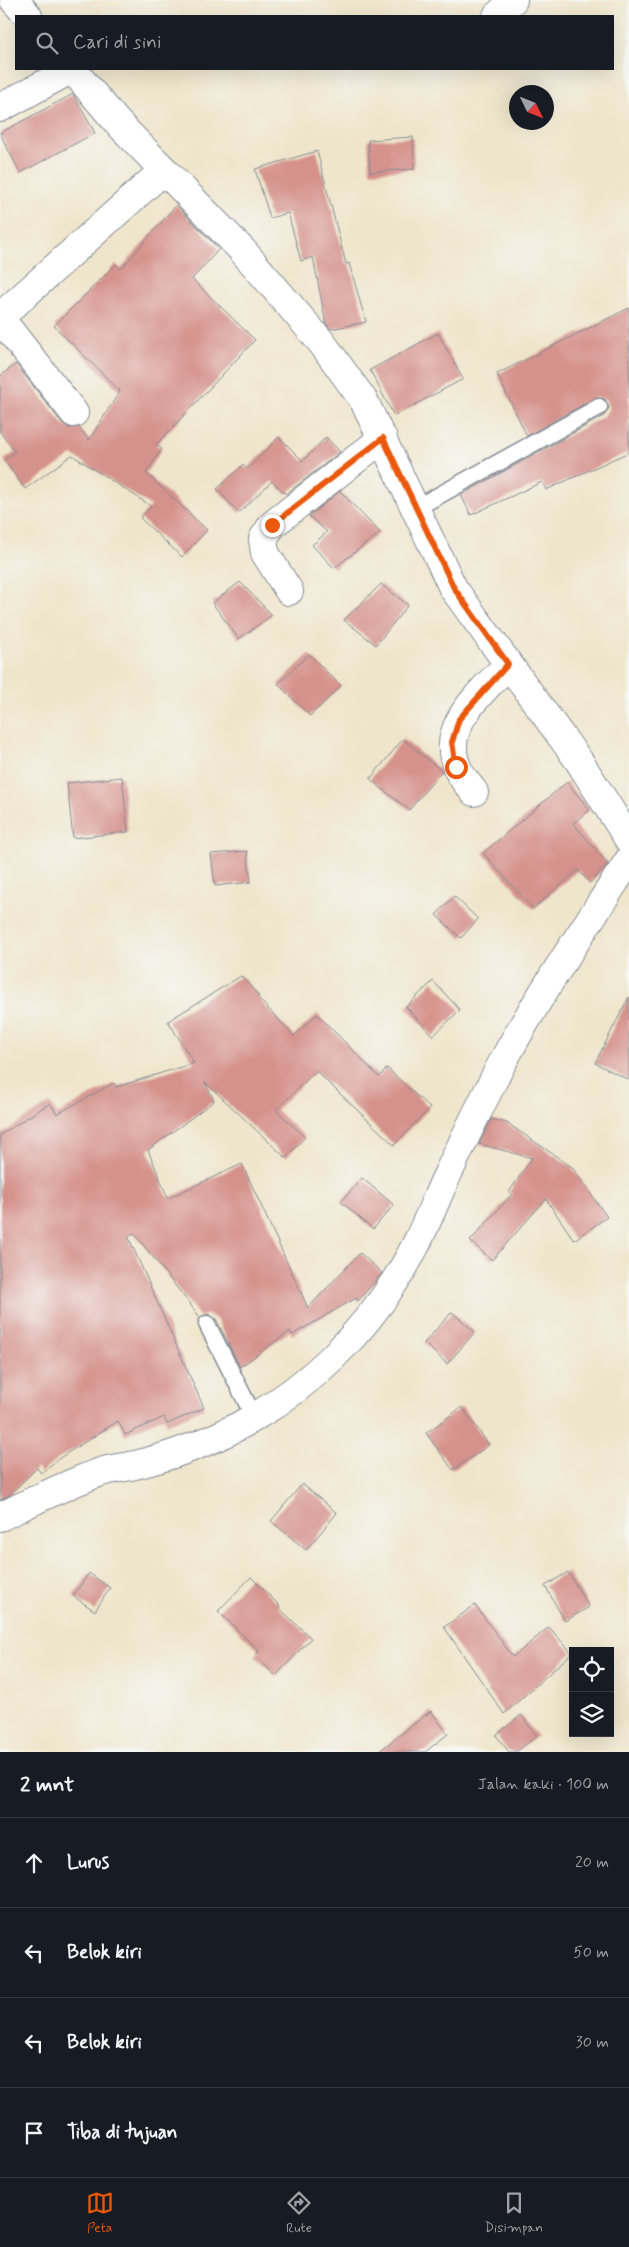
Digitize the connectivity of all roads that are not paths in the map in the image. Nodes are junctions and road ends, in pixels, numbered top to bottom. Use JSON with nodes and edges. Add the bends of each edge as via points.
{"nodes":[{"id":1,"x":14,"y":0,"type":"edge"},
{"id":2,"x":513,"y":0,"type":"edge"},
{"id":3,"x":27,"y":15,"type":"edge"},
{"id":4,"x":498,"y":15,"type":"edge"},
{"id":5,"x":70,"y":70,"type":"edge"},
{"id":6,"x":73,"y":70,"type":"edge"},
{"id":7,"x":0,"y":108,"type":"edge"},
{"id":8,"x":164,"y":170,"type":"junction"},
{"id":9,"x":0,"y":317,"type":"edge"},
{"id":10,"x":598,"y":406,"type":"dead end"},
{"id":11,"x":74,"y":413,"type":"dead end"},
{"id":12,"x":383,"y":438,"type":"junction"},
{"id":13,"x":416,"y":508,"type":"junction"},
{"id":14,"x":289,"y":591,"type":"dead end"},
{"id":15,"x":508,"y":664,"type":"junction"},
{"id":16,"x":474,"y":792,"type":"dead end"},
{"id":17,"x":629,"y":840,"type":"edge"},
{"id":18,"x":629,"y":860,"type":"edge"},
{"id":19,"x":207,"y":1324,"type":"dead end"},
{"id":20,"x":254,"y":1417,"type":"junction"},
{"id":21,"x":0,"y":1517,"type":"edge"}],
"edges":[{"from":1,"to":3,"type":"street"},
{"from":2,"to":4,"type":"street"},
{"from":5,"to":7,"type":"street"},
{"from":6,"to":8,"type":"street"},
{"from":8,"to":9,"type":"street"},
{"from":8,"to":12,"type":"street","via":[[242,250],[322,343],[364,401]]},
{"from":9,"to":11,"type":"street"},
{"from":10,"to":13,"type":"lane"},
{"from":12,"to":13,"type":"street"},
{"from":12,"to":14,"type":"street","via":[[272,525],[263,539],[265,553]]},
{"from":13,"to":15,"type":"street","via":[[454,588]]},
{"from":15,"to":16,"type":"street","via":[[459,719],[452,742],[456,767]]},
{"from":15,"to":17,"type":"street","via":[[579,761]]},
{"from":18,"to":20,"type":"street","via":[[540,998],[501,1066],[397,1278],[374,1311],[319,1370]]},
{"from":19,"to":20,"type":"lane"},
{"from":20,"to":21,"type":"street","via":[[180,1452],[102,1472]]}]}
